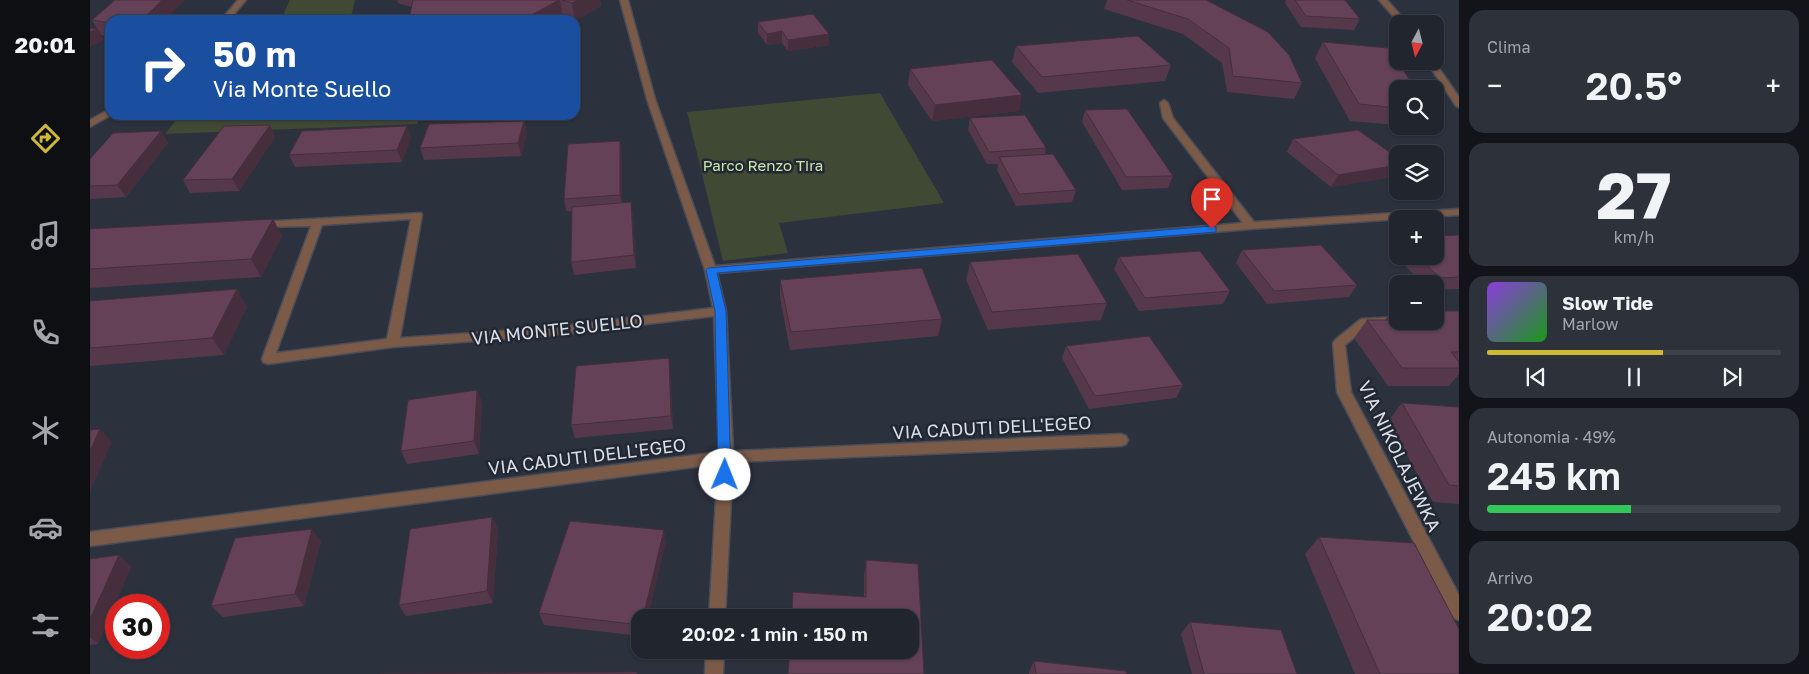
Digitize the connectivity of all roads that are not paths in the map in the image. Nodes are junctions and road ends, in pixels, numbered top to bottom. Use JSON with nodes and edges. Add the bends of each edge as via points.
{"nodes":[{"id":1,"x":242,"y":0,"type":"edge"},
{"id":2,"x":624,"y":0,"type":"edge"},
{"id":3,"x":1384,"y":0,"type":"edge"},
{"id":4,"x":229,"y":15,"type":"edge"},
{"id":5,"x":1396,"y":15,"type":"edge"},
{"id":6,"x":1436,"y":70,"type":"edge"},
{"id":7,"x":1164,"y":103,"type":"dead end"},
{"id":8,"x":1459,"y":104,"type":"edge"},
{"id":9,"x":105,"y":115,"type":"edge"},
{"id":10,"x":90,"y":124,"type":"edge"},
{"id":11,"x":1459,"y":212,"type":"edge"},
{"id":12,"x":318,"y":222,"type":"junction"},
{"id":13,"x":249,"y":226,"type":"edge"},
{"id":14,"x":1251,"y":226,"type":"junction"},
{"id":15,"x":711,"y":270,"type":"junction"},
{"id":16,"x":720,"y":311,"type":"junction"},
{"id":17,"x":1389,"y":321,"type":"edge"},
{"id":18,"x":393,"y":343,"type":"junction"},
{"id":19,"x":1121,"y":440,"type":"dead end"},
{"id":20,"x":726,"y":458,"type":"junction"},
{"id":21,"x":90,"y":539,"type":"edge"},
{"id":22,"x":718,"y":609,"type":"edge"},
{"id":23,"x":1459,"y":612,"type":"edge"},
{"id":24,"x":715,"y":659,"type":"edge"},
{"id":25,"x":714,"y":674,"type":"edge"}],
"edges":[{"from":1,"to":4,"type":"street"},
{"from":2,"to":15,"type":"street","via":[[652,100]]},
{"from":3,"to":5,"type":"street"},
{"from":6,"to":8,"type":"street"},
{"from":7,"to":14,"type":"street","via":[[1168,118]]},
{"from":9,"to":10,"type":"street"},
{"from":11,"to":14,"type":"street"},
{"from":12,"to":13,"type":"street"},
{"from":12,"to":18,"type":"street","via":[[417,215]]},
{"from":12,"to":18,"type":"street","name":"VIA MONTE SUELLO","via":[[268,359]]},
{"from":14,"to":15,"type":"street"},
{"from":15,"to":16,"type":"street"},
{"from":16,"to":18,"type":"street","name":"VIA MONTE SUELLO","via":[[546,332]]},
{"from":16,"to":20,"type":"street"},
{"from":17,"to":23,"type":"street","name":"VIA NIKOLAJEWKA","via":[[1366,322],[1339,343],[1344,392]]},
{"from":19,"to":20,"type":"street","name":"VIA CADUTI DELL'EGEO"},
{"from":20,"to":21,"type":"street","name":"VIA CADUTI DELL'EGEO"},
{"from":20,"to":22,"type":"street"},
{"from":24,"to":25,"type":"street"}]}
